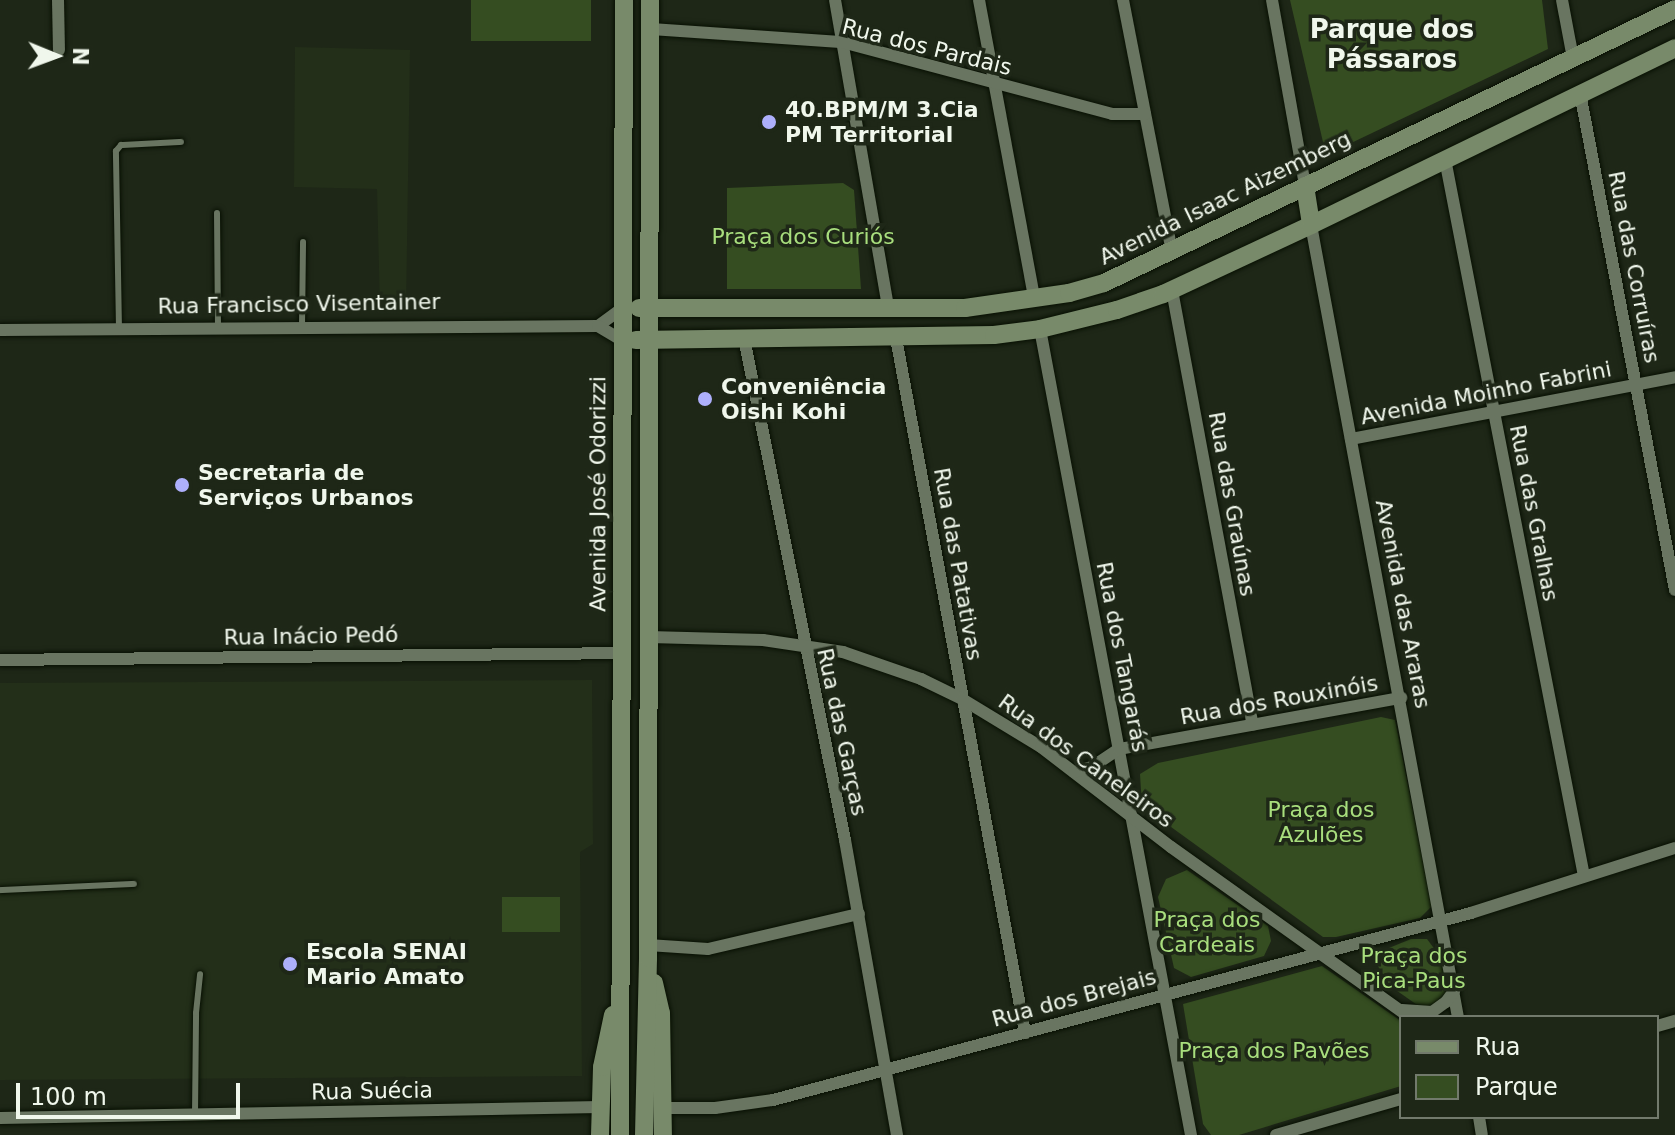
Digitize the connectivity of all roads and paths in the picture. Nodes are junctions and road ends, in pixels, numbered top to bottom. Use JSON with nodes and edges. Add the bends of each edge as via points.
{"nodes":[{"id":1,"x":58,"y":0,"type":"edge"},
{"id":2,"x":624,"y":0,"type":"edge"},
{"id":3,"x":650,"y":0,"type":"edge"},
{"id":4,"x":835,"y":0,"type":"edge"},
{"id":5,"x":979,"y":0,"type":"edge"},
{"id":6,"x":1123,"y":0,"type":"edge"},
{"id":7,"x":1272,"y":0,"type":"edge"},
{"id":8,"x":1562,"y":0,"type":"edge"},
{"id":9,"x":1675,"y":9,"type":"edge"},
{"id":10,"x":650,"y":29,"type":"junction"},
{"id":11,"x":842,"y":42,"type":"junction"},
{"id":12,"x":1675,"y":48,"type":"edge"},
{"id":13,"x":59,"y":50,"type":"dead end"},
{"id":14,"x":1573,"y":58,"type":"junction"},
{"id":15,"x":996,"y":85,"type":"junction"},
{"id":16,"x":1580,"y":93,"type":"junction"},
{"id":17,"x":1145,"y":114,"type":"junction"},
{"id":18,"x":181,"y":142,"type":"dead end"},
{"id":19,"x":1445,"y":159,"type":"junction"},
{"id":20,"x":1305,"y":186,"type":"junction"},
{"id":21,"x":217,"y":213,"type":"dead end"},
{"id":22,"x":1311,"y":225,"type":"junction"},
{"id":23,"x":303,"y":242,"type":"dead end"},
{"id":24,"x":1172,"y":251,"type":"junction"},
{"id":25,"x":1172,"y":290,"type":"junction"},
{"id":26,"x":1034,"y":298,"type":"junction"},
{"id":27,"x":648,"y":308,"type":"junction"},
{"id":28,"x":888,"y":308,"type":"junction"},
{"id":29,"x":621,"y":309,"type":"junction"},
{"id":30,"x":598,"y":326,"type":"junction"},
{"id":31,"x":119,"y":329,"type":"junction"},
{"id":32,"x":218,"y":329,"type":"junction"},
{"id":33,"x":302,"y":329,"type":"junction"},
{"id":34,"x":1040,"y":329,"type":"junction"},
{"id":35,"x":0,"y":330,"type":"edge"},
{"id":36,"x":744,"y":338,"type":"junction"},
{"id":37,"x":896,"y":338,"type":"junction"},
{"id":38,"x":621,"y":340,"type":"junction"},
{"id":39,"x":648,"y":340,"type":"junction"},
{"id":40,"x":1675,"y":377,"type":"edge"},
{"id":41,"x":1636,"y":385,"type":"junction"},
{"id":42,"x":1495,"y":414,"type":"junction"},
{"id":43,"x":1351,"y":439,"type":"junction"},
{"id":44,"x":1675,"y":590,"type":"edge"},
{"id":45,"x":649,"y":637,"type":"junction"},
{"id":46,"x":803,"y":645,"type":"junction"},
{"id":47,"x":623,"y":653,"type":"junction"},
{"id":48,"x":0,"y":660,"type":"edge"},
{"id":49,"x":1401,"y":698,"type":"junction"},
{"id":50,"x":962,"y":699,"type":"junction"},
{"id":51,"x":1253,"y":725,"type":"junction"},
{"id":52,"x":1119,"y":749,"type":"junction"},
{"id":53,"x":1074,"y":772,"type":"junction"},
{"id":54,"x":1131,"y":815,"type":"junction"},
{"id":55,"x":1675,"y":848,"type":"edge"},
{"id":56,"x":1584,"y":876,"type":"junction"},
{"id":57,"x":134,"y":884,"type":"dead end"},
{"id":58,"x":0,"y":890,"type":"edge"},
{"id":59,"x":859,"y":914,"type":"junction"},
{"id":60,"x":1441,"y":921,"type":"junction"},
{"id":61,"x":648,"y":951,"type":"junction"},
{"id":62,"x":1322,"y":953,"type":"junction"},
{"id":63,"x":200,"y":974,"type":"dead end"},
{"id":64,"x":620,"y":988,"type":"junction"},
{"id":65,"x":1454,"y":991,"type":"junction"},
{"id":66,"x":1164,"y":994,"type":"junction"},
{"id":67,"x":1406,"y":1014,"type":"edge"},
{"id":68,"x":1458,"y":1015,"type":"edge"},
{"id":69,"x":1025,"y":1033,"type":"junction"},
{"id":70,"x":885,"y":1069,"type":"junction"},
{"id":71,"x":1399,"y":1100,"type":"edge"},
{"id":72,"x":600,"y":1107,"type":"junction"},
{"id":73,"x":663,"y":1108,"type":"junction"},
{"id":74,"x":195,"y":1114,"type":"junction"},
{"id":75,"x":0,"y":1118,"type":"edge"},
{"id":76,"x":620,"y":1133,"type":"edge"},
{"id":77,"x":644,"y":1134,"type":"edge"},
{"id":78,"x":600,"y":1135,"type":"edge"},
{"id":79,"x":663,"y":1135,"type":"edge"},
{"id":80,"x":897,"y":1135,"type":"edge"},
{"id":81,"x":1191,"y":1135,"type":"edge"},
{"id":82,"x":1276,"y":1135,"type":"edge"}],
"edges":[{"from":1,"to":13,"type":"street"},
{"from":2,"to":29,"type":"street","name":"Avenida José Odorizzi"},
{"from":3,"to":10,"type":"street"},
{"from":4,"to":11,"type":"street"},
{"from":5,"to":15,"type":"street"},
{"from":6,"to":17,"type":"street"},
{"from":7,"to":20,"type":"street"},
{"from":8,"to":14,"type":"street"},
{"from":9,"to":14,"type":"street","name":"Avenida Isaac Aizemberg"},
{"from":10,"to":11,"type":"street","name":"Rua dos Pardais"},
{"from":10,"to":27,"type":"street"},
{"from":11,"to":15,"type":"street","name":"Rua dos Pardais"},
{"from":11,"to":28,"type":"street"},
{"from":12,"to":16,"type":"street"},
{"from":14,"to":20,"type":"street","name":"Avenida Isaac Aizemberg"},
{"from":15,"to":17,"type":"street","name":"Rua dos Pardais","via":[[1112,114]]},
{"from":15,"to":26,"type":"street"},
{"from":16,"to":19,"type":"street"},
{"from":16,"to":41,"type":"street","name":"Rua das Corruíras"},
{"from":17,"to":24,"type":"street"},
{"from":18,"to":31,"type":"lane","via":[[121,145],[116,151]]},
{"from":19,"to":22,"type":"street"},
{"from":19,"to":42,"type":"street","name":"Rua das Gralhas"},
{"from":20,"to":22,"type":"street"},
{"from":20,"to":24,"type":"street","name":"Avenida Isaac Aizemberg"},
{"from":21,"to":32,"type":"lane"},
{"from":22,"to":25,"type":"street"},
{"from":22,"to":43,"type":"street","name":"Avenida das Araras"},
{"from":23,"to":33,"type":"lane"},
{"from":24,"to":26,"type":"street","name":"Avenida Isaac Aizemberg","via":[[1104,283]]},
{"from":25,"to":34,"type":"street"},
{"from":25,"to":51,"type":"street","name":"Rua das Graúnas"},
{"from":26,"to":28,"type":"street","name":"Avenida Isaac Aizemberg","via":[[965,308]]},
{"from":27,"to":28,"type":"street","name":"Avenida Isaac Aizemberg"},
{"from":27,"to":29,"type":"street","name":"Avenida Isaac Aizemberg"},
{"from":27,"to":39,"type":"street"},
{"from":29,"to":30,"type":"street"},
{"from":29,"to":38,"type":"street","name":"Avenida José Odorizzi"},
{"from":30,"to":33,"type":"street","name":"Rua Francisco Visentainer"},
{"from":30,"to":38,"type":"street"},
{"from":31,"to":32,"type":"street","name":"Rua Francisco Visentainer"},
{"from":31,"to":35,"type":"street","name":"Rua Francisco Visentainer"},
{"from":32,"to":33,"type":"street","name":"Rua Francisco Visentainer"},
{"from":34,"to":37,"type":"street"},
{"from":34,"to":52,"type":"street","name":"Rua dos Tangarás"},
{"from":36,"to":37,"type":"street"},
{"from":36,"to":39,"type":"street"},
{"from":36,"to":46,"type":"street","name":"Rua das Garças"},
{"from":37,"to":50,"type":"street","name":"Rua das Patativas"},
{"from":38,"to":39,"type":"street"},
{"from":38,"to":47,"type":"street","name":"Avenida José Odorizzi"},
{"from":39,"to":45,"type":"street"},
{"from":40,"to":41,"type":"street","name":"Avenida Moinho Fabrini"},
{"from":41,"to":42,"type":"street","name":"Avenida Moinho Fabrini"},
{"from":41,"to":44,"type":"street","name":"Rua das Corruíras"},
{"from":42,"to":43,"type":"street","name":"Avenida Moinho Fabrini"},
{"from":42,"to":56,"type":"street","name":"Rua das Gralhas"},
{"from":43,"to":49,"type":"street","name":"Avenida das Araras"},
{"from":45,"to":46,"type":"street","name":"Rua dos Caneleiros"},
{"from":45,"to":61,"type":"street"},
{"from":46,"to":50,"type":"street","name":"Rua dos Caneleiros","via":[[876,663]]},
{"from":46,"to":59,"type":"street","name":"Rua das Garças"},
{"from":47,"to":48,"type":"street","name":"Rua Inácio Pedó"},
{"from":47,"to":64,"type":"street","name":"Avenida José Odorizzi"},
{"from":49,"to":51,"type":"street","name":"Rua dos Rouxinóis"},
{"from":49,"to":60,"type":"street","name":"Avenida das Araras"},
{"from":50,"to":53,"type":"street","name":"Rua dos Caneleiros"},
{"from":50,"to":69,"type":"street","name":"Rua das Patativas"},
{"from":51,"to":52,"type":"street","name":"Rua dos Rouxinóis"},
{"from":52,"to":53,"type":"street","name":"Rua dos Rouxinóis"},
{"from":52,"to":54,"type":"street","name":"Rua dos Tangarás"},
{"from":53,"to":54,"type":"street","name":"Rua dos Caneleiros"},
{"from":54,"to":62,"type":"street","name":"Rua dos Caneleiros"},
{"from":54,"to":66,"type":"street","name":"Rua dos Tangarás"},
{"from":55,"to":56,"type":"street","name":"Rua dos Brejais"},
{"from":56,"to":60,"type":"street","name":"Rua dos Brejais"},
{"from":57,"to":58,"type":"lane"},
{"from":59,"to":61,"type":"street","via":[[708,949]]},
{"from":59,"to":70,"type":"street","name":"Rua das Garças"},
{"from":60,"to":62,"type":"street","name":"Rua dos Brejais"},
{"from":60,"to":65,"type":"street","name":"Avenida das Araras"},
{"from":61,"to":73,"type":"street","via":[[661,1013]]},
{"from":61,"to":77,"type":"street"},
{"from":62,"to":66,"type":"street","name":"Rua dos Brejais"},
{"from":62,"to":67,"type":"street","name":"Rua dos Caneleiros"},
{"from":63,"to":74,"type":"lane"},
{"from":64,"to":72,"type":"street","name":"Avenida José Odorizzi","via":[[605,1043]]},
{"from":64,"to":76,"type":"street","name":"Avenida José Odorizzi"},
{"from":65,"to":67,"type":"street","via":[[1432,1012]]},
{"from":65,"to":68,"type":"street","name":"Avenida das Araras"},
{"from":66,"to":69,"type":"street","name":"Rua dos Brejais"},
{"from":66,"to":81,"type":"street","name":"Rua dos Tangarás"},
{"from":69,"to":70,"type":"street","name":"Rua dos Brejais"},
{"from":70,"to":73,"type":"street","name":"Rua dos Brejais","via":[[773,1100]]},
{"from":70,"to":80,"type":"street","name":"Rua das Garças"},
{"from":71,"to":82,"type":"street"},
{"from":72,"to":74,"type":"street","name":"Rua Suécia"},
{"from":72,"to":78,"type":"street","name":"Avenida José Odorizzi"},
{"from":73,"to":79,"type":"street"},
{"from":74,"to":75,"type":"street","name":"Rua Suécia"}]}
